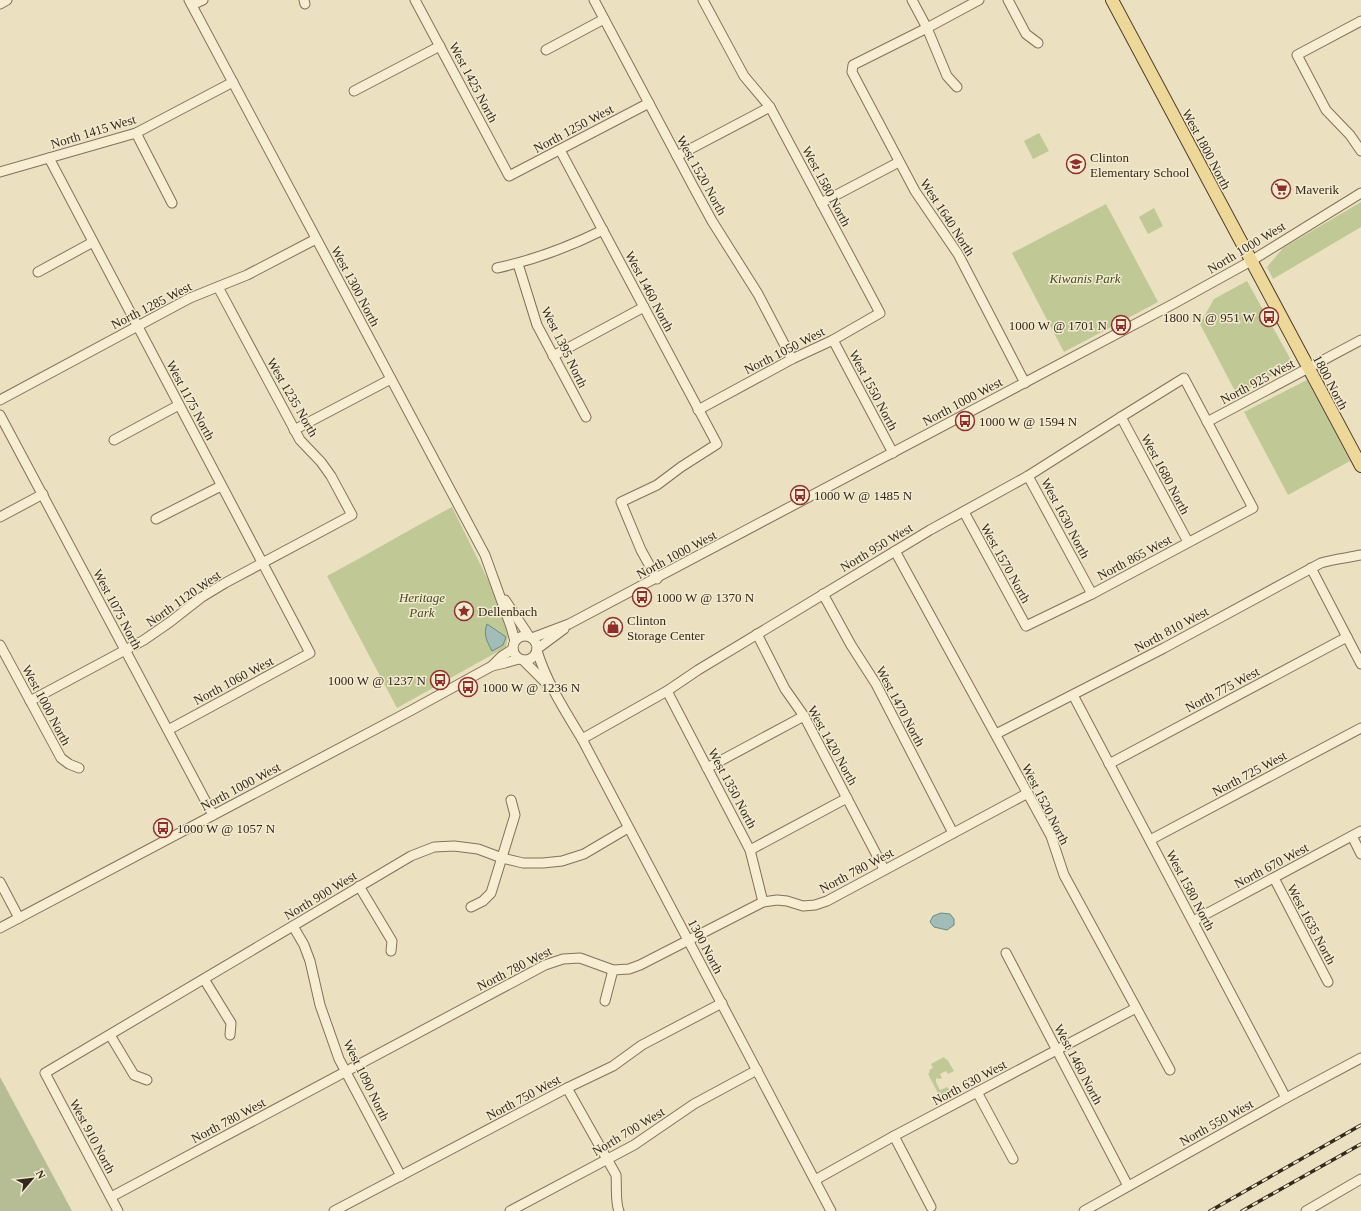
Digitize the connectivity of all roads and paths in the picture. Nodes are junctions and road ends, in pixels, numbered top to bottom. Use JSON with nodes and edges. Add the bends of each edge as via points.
{"nodes":[{"id":1,"x":7,"y":0,"type":"edge"},
{"id":2,"x":203,"y":0,"type":"edge"},
{"id":3,"x":415,"y":0,"type":"edge"},
{"id":4,"x":594,"y":0,"type":"edge"},
{"id":5,"x":714,"y":0,"type":"edge"},
{"id":6,"x":912,"y":0,"type":"edge"},
{"id":7,"x":979,"y":0,"type":"edge"},
{"id":8,"x":1008,"y":0,"type":"edge"},
{"id":9,"x":1112,"y":0,"type":"edge"},
{"id":10,"x":704,"y":2,"type":"edge"},
{"id":11,"x":191,"y":3,"type":"edge"},
{"id":12,"x":0,"y":4,"type":"edge"},
{"id":13,"x":604,"y":19,"type":"junction"},
{"id":14,"x":1361,"y":21,"type":"edge"},
{"id":15,"x":927,"y":28,"type":"junction"},
{"id":16,"x":1038,"y":43,"type":"dead end"},
{"id":17,"x":440,"y":46,"type":"junction"},
{"id":18,"x":546,"y":50,"type":"dead end"},
{"id":19,"x":233,"y":82,"type":"junction"},
{"id":20,"x":957,"y":87,"type":"dead end"},
{"id":21,"x":354,"y":91,"type":"dead end"},
{"id":22,"x":649,"y":103,"type":"junction"},
{"id":23,"x":770,"y":106,"type":"junction"},
{"id":24,"x":136,"y":133,"type":"junction"},
{"id":25,"x":560,"y":150,"type":"junction"},
{"id":26,"x":1361,"y":151,"type":"edge"},
{"id":27,"x":677,"y":156,"type":"junction"},
{"id":28,"x":49,"y":158,"type":"junction"},
{"id":29,"x":899,"y":162,"type":"junction"},
{"id":30,"x":0,"y":172,"type":"edge"},
{"id":31,"x":509,"y":176,"type":"joint"},
{"id":32,"x":1361,"y":193,"type":"edge"},
{"id":33,"x":172,"y":203,"type":"dead end"},
{"id":34,"x":821,"y":203,"type":"junction"},
{"id":35,"x":602,"y":230,"type":"junction"},
{"id":36,"x":316,"y":239,"type":"junction"},
{"id":37,"x":93,"y":242,"type":"junction"},
{"id":38,"x":1251,"y":261,"type":"junction"},
{"id":39,"x":518,"y":264,"type":"junction"},
{"id":40,"x":497,"y":268,"type":"dead end"},
{"id":41,"x":38,"y":272,"type":"dead end"},
{"id":42,"x":218,"y":287,"type":"junction"},
{"id":43,"x":644,"y":307,"type":"junction"},
{"id":44,"x":1277,"y":310,"type":"joint"},
{"id":45,"x":880,"y":313,"type":"joint"},
{"id":46,"x":137,"y":326,"type":"junction"},
{"id":47,"x":833,"y":340,"type":"junction"},
{"id":48,"x":1361,"y":340,"type":"edge"},
{"id":49,"x":553,"y":356,"type":"junction"},
{"id":50,"x":792,"y":359,"type":"junction"},
{"id":51,"x":1308,"y":368,"type":"junction"},
{"id":52,"x":391,"y":379,"type":"junction"},
{"id":53,"x":1025,"y":383,"type":"junction"},
{"id":54,"x":0,"y":400,"type":"edge"},
{"id":55,"x":179,"y":405,"type":"junction"},
{"id":56,"x":698,"y":410,"type":"junction"},
{"id":57,"x":0,"y":414,"type":"edge"},
{"id":58,"x":586,"y":417,"type":"dead end"},
{"id":59,"x":1121,"y":417,"type":"junction"},
{"id":60,"x":1207,"y":422,"type":"junction"},
{"id":61,"x":294,"y":430,"type":"junction"},
{"id":62,"x":114,"y":440,"type":"dead end"},
{"id":63,"x":893,"y":453,"type":"junction"},
{"id":64,"x":1361,"y":466,"type":"edge"},
{"id":65,"x":1028,"y":476,"type":"junction"},
{"id":66,"x":221,"y":486,"type":"junction"},
{"id":67,"x":43,"y":494,"type":"junction"},
{"id":68,"x":964,"y":512,"type":"junction"},
{"id":69,"x":352,"y":515,"type":"joint"},
{"id":70,"x":0,"y":517,"type":"edge"},
{"id":71,"x":156,"y":519,"type":"dead end"},
{"id":72,"x":1188,"y":542,"type":"junction"},
{"id":73,"x":895,"y":551,"type":"junction"},
{"id":74,"x":1361,"y":555,"type":"edge"},
{"id":75,"x":262,"y":563,"type":"junction"},
{"id":76,"x":1311,"y":568,"type":"junction"},
{"id":77,"x":657,"y":579,"type":"junction"},
{"id":78,"x":497,"y":587,"type":"junction"},
{"id":79,"x":823,"y":594,"type":"junction"},
{"id":80,"x":1092,"y":594,"type":"junction"},
{"id":81,"x":569,"y":624,"type":"junction"},
{"id":82,"x":1026,"y":626,"type":"joint"},
{"id":83,"x":757,"y":634,"type":"junction"},
{"id":84,"x":531,"y":637,"type":"junction"},
{"id":85,"x":1347,"y":637,"type":"junction"},
{"id":86,"x":0,"y":645,"type":"edge"},
{"id":87,"x":514,"y":645,"type":"junction"},
{"id":88,"x":126,"y":650,"type":"junction"},
{"id":89,"x":537,"y":650,"type":"junction"},
{"id":90,"x":310,"y":653,"type":"joint"},
{"id":91,"x":521,"y":659,"type":"junction"},
{"id":92,"x":1361,"y":664,"type":"edge"},
{"id":93,"x":492,"y":666,"type":"junction"},
{"id":94,"x":667,"y":691,"type":"junction"},
{"id":95,"x":555,"y":694,"type":"junction"},
{"id":96,"x":1073,"y":695,"type":"junction"},
{"id":97,"x":30,"y":701,"type":"junction"},
{"id":98,"x":804,"y":716,"type":"junction"},
{"id":99,"x":1361,"y":728,"type":"edge"},
{"id":100,"x":168,"y":730,"type":"junction"},
{"id":101,"x":996,"y":734,"type":"junction"},
{"id":102,"x":582,"y":739,"type":"junction"},
{"id":103,"x":1109,"y":764,"type":"junction"},
{"id":104,"x":79,"y":768,"type":"dead end"},
{"id":105,"x":708,"y":768,"type":"junction"},
{"id":106,"x":1028,"y":793,"type":"junction"},
{"id":107,"x":848,"y":798,"type":"junction"},
{"id":108,"x":511,"y":800,"type":"dead end"},
{"id":109,"x":213,"y":815,"type":"junction"},
{"id":110,"x":628,"y":828,"type":"junction"},
{"id":111,"x":1361,"y":832,"type":"edge"},
{"id":112,"x":953,"y":833,"type":"junction"},
{"id":113,"x":1352,"y":836,"type":"junction"},
{"id":114,"x":1150,"y":840,"type":"junction"},
{"id":115,"x":750,"y":850,"type":"junction"},
{"id":116,"x":1361,"y":854,"type":"edge"},
{"id":117,"x":502,"y":858,"type":"junction"},
{"id":118,"x":884,"y":869,"type":"junction"},
{"id":119,"x":1274,"y":878,"type":"junction"},
{"id":120,"x":0,"y":882,"type":"edge"},
{"id":121,"x":359,"y":886,"type":"junction"},
{"id":122,"x":763,"y":902,"type":"junction"},
{"id":123,"x":471,"y":907,"type":"dead end"},
{"id":124,"x":19,"y":918,"type":"junction"},
{"id":125,"x":1193,"y":921,"type":"junction"},
{"id":126,"x":293,"y":926,"type":"junction"},
{"id":127,"x":0,"y":928,"type":"edge"},
{"id":128,"x":687,"y":940,"type":"junction"},
{"id":129,"x":391,"y":951,"type":"dead end"},
{"id":130,"x":1006,"y":953,"type":"dead end"},
{"id":131,"x":613,"y":970,"type":"junction"},
{"id":132,"x":204,"y":978,"type":"junction"},
{"id":133,"x":1328,"y":982,"type":"dead end"},
{"id":134,"x":605,"y":1001,"type":"dead end"},
{"id":135,"x":722,"y":1003,"type":"junction"},
{"id":136,"x":1136,"y":1008,"type":"junction"},
{"id":137,"x":110,"y":1035,"type":"junction"},
{"id":138,"x":230,"y":1035,"type":"dead end"},
{"id":139,"x":1057,"y":1050,"type":"junction"},
{"id":140,"x":1361,"y":1058,"type":"edge"},
{"id":141,"x":757,"y":1070,"type":"junction"},
{"id":142,"x":1170,"y":1070,"type":"dead end"},
{"id":143,"x":346,"y":1072,"type":"junction"},
{"id":144,"x":45,"y":1073,"type":"joint"},
{"id":145,"x":146,"y":1080,"type":"dead end"},
{"id":146,"x":567,"y":1088,"type":"junction"},
{"id":147,"x":977,"y":1092,"type":"junction"},
{"id":148,"x":1286,"y":1098,"type":"junction"},
{"id":149,"x":894,"y":1136,"type":"junction"},
{"id":150,"x":607,"y":1159,"type":"junction"},
{"id":151,"x":1013,"y":1159,"type":"dead end"},
{"id":152,"x":401,"y":1176,"type":"junction"},
{"id":153,"x":1361,"y":1179,"type":"edge"},
{"id":154,"x":815,"y":1180,"type":"junction"},
{"id":155,"x":1128,"y":1186,"type":"junction"},
{"id":156,"x":110,"y":1197,"type":"junction"},
{"id":157,"x":932,"y":1207,"type":"dead end"},
{"id":158,"x":513,"y":1210,"type":"edge"},
{"id":159,"x":118,"y":1211,"type":"edge"},
{"id":160,"x":334,"y":1211,"type":"edge"},
{"id":161,"x":619,"y":1211,"type":"edge"},
{"id":162,"x":832,"y":1211,"type":"edge"},
{"id":163,"x":1084,"y":1211,"type":"edge"},
{"id":164,"x":1306,"y":1211,"type":"edge"}],
"edges":[{"from":1,"to":12,"type":"street"},
{"from":2,"to":11,"type":"street"},
{"from":3,"to":17,"type":"street","name":"West 1425 North"},
{"from":4,"to":13,"type":"street","name":"West 1520 North"},
{"from":5,"to":10,"type":"street"},
{"from":6,"to":15,"type":"street"},
{"from":7,"to":15,"type":"street"},
{"from":8,"to":16,"type":"street","via":[[1026,34]]},
{"from":9,"to":38,"type":"main road","name":"West 1800 North"},
{"from":10,"to":23,"type":"street","name":"West 1580 North","via":[[744,76]]},
{"from":11,"to":19,"type":"street","name":"West 1300 North"},
{"from":13,"to":18,"type":"street"},
{"from":13,"to":22,"type":"street","name":"West 1520 North"},
{"from":14,"to":26,"type":"street","via":[[1297,54],[1326,110],[1350,135]]},
{"from":15,"to":20,"type":"street","via":[[947,76]]},
{"from":15,"to":29,"type":"street","name":"West 1640 North","via":[[853,65],[852,72]]},
{"from":17,"to":21,"type":"street"},
{"from":17,"to":31,"type":"street","name":"West 1425 North"},
{"from":19,"to":24,"type":"street","name":"North 1415 West"},
{"from":19,"to":36,"type":"street","name":"West 1300 North"},
{"from":22,"to":25,"type":"street","name":"North 1250 West"},
{"from":22,"to":27,"type":"street","name":"West 1520 North"},
{"from":23,"to":27,"type":"street"},
{"from":23,"to":34,"type":"street","name":"West 1580 North"},
{"from":24,"to":28,"type":"street","name":"North 1415 West"},
{"from":24,"to":33,"type":"street"},
{"from":25,"to":31,"type":"street","name":"North 1250 West"},
{"from":25,"to":35,"type":"street","name":"West 1460 North"},
{"from":27,"to":50,"type":"street","name":"West 1520 North","via":[[712,221],[758,294]]},
{"from":28,"to":30,"type":"street","name":"North 1415 West"},
{"from":28,"to":37,"type":"street","name":"West 1175 North"},
{"from":29,"to":34,"type":"street"},
{"from":29,"to":53,"type":"street","name":"West 1640 North","via":[[926,208],[958,254]]},
{"from":32,"to":38,"type":"street","name":"North 1000 West"},
{"from":34,"to":45,"type":"street","name":"West 1580 North"},
{"from":35,"to":39,"type":"street","via":[[562,249]]},
{"from":35,"to":43,"type":"street","name":"West 1460 North"},
{"from":36,"to":42,"type":"street","name":"North 1285 West"},
{"from":36,"to":52,"type":"street","name":"West 1300 North"},
{"from":37,"to":41,"type":"street"},
{"from":37,"to":46,"type":"street","name":"West 1175 North"},
{"from":38,"to":44,"type":"main road","name":"West 1800 North"},
{"from":38,"to":53,"type":"street","name":"North 1000 West"},
{"from":39,"to":40,"type":"street"},
{"from":39,"to":49,"type":"street","name":"West 1395 North","via":[[537,325]]},
{"from":42,"to":46,"type":"street","name":"North 1285 West","via":[[190,298]]},
{"from":42,"to":61,"type":"street","name":"West 1235 North"},
{"from":43,"to":49,"type":"street"},
{"from":43,"to":56,"type":"street","name":"West 1460 North"},
{"from":44,"to":51,"type":"main road","name":"1800 North"},
{"from":45,"to":47,"type":"street","name":"North 1050 West"},
{"from":46,"to":54,"type":"street","name":"North 1285 West"},
{"from":46,"to":55,"type":"street","name":"West 1175 North"},
{"from":47,"to":50,"type":"street","name":"North 1050 West"},
{"from":47,"to":63,"type":"street","name":"West 1550 North"},
{"from":48,"to":51,"type":"street","name":"North 925 West"},
{"from":49,"to":58,"type":"street","name":"West 1395 North"},
{"from":50,"to":56,"type":"street","name":"North 1050 West"},
{"from":51,"to":60,"type":"street","name":"North 925 West"},
{"from":51,"to":64,"type":"main road","name":"1800 North"},
{"from":52,"to":61,"type":"street"},
{"from":52,"to":78,"type":"street","name":"West 1300 North","via":[[485,555]]},
{"from":53,"to":63,"type":"street","name":"North 1000 West"},
{"from":55,"to":62,"type":"street"},
{"from":55,"to":66,"type":"street","name":"West 1175 North"},
{"from":56,"to":77,"type":"street","name":"West 1460 North","via":[[717,444],[657,485],[621,502],[641,550]]},
{"from":57,"to":67,"type":"street","name":"West 1075 North"},
{"from":59,"to":60,"type":"street","name":"North 950 West","via":[[1184,378]]},
{"from":59,"to":65,"type":"street","name":"North 950 West"},
{"from":59,"to":72,"type":"street","name":"West 1680 North"},
{"from":60,"to":72,"type":"street","name":"North 865 West","via":[[1252,508]]},
{"from":61,"to":69,"type":"street","name":"West 1235 North","via":[[331,476]]},
{"from":63,"to":77,"type":"street","name":"North 1000 West"},
{"from":65,"to":68,"type":"street","name":"North 950 West"},
{"from":65,"to":80,"type":"street","name":"West 1630 North"},
{"from":66,"to":71,"type":"street"},
{"from":66,"to":75,"type":"street","name":"West 1175 North"},
{"from":67,"to":70,"type":"street"},
{"from":67,"to":88,"type":"street","name":"West 1075 North"},
{"from":68,"to":73,"type":"street","name":"North 950 West"},
{"from":68,"to":82,"type":"street","name":"West 1570 North"},
{"from":69,"to":75,"type":"street","name":"North 1120 West"},
{"from":72,"to":80,"type":"street","name":"North 865 West"},
{"from":73,"to":79,"type":"street","name":"North 950 West"},
{"from":73,"to":101,"type":"street","name":"West 1520 North"},
{"from":74,"to":76,"type":"street","name":"North 810 West","via":[[1334,559]]},
{"from":75,"to":88,"type":"street","name":"North 1120 West","via":[[202,598]]},
{"from":75,"to":90,"type":"street","name":"West 1175 North"},
{"from":76,"to":85,"type":"street"},
{"from":76,"to":96,"type":"street","name":"North 810 West"},
{"from":77,"to":81,"type":"street","name":"North 1000 West"},
{"from":78,"to":84,"type":"street","name":"West 1300 North"},
{"from":78,"to":87,"type":"street","name":"West 1300 North","via":[[511,627]]},
{"from":79,"to":83,"type":"street","name":"North 950 West"},
{"from":79,"to":112,"type":"street","name":"West 1470 North","via":[[876,684]]},
{"from":80,"to":82,"type":"street","name":"North 865 West"},
{"from":81,"to":84,"type":"street","name":"North 1000 West"},
{"from":81,"to":89,"type":"street","name":"North 1000 West"},
{"from":83,"to":94,"type":"street","name":"North 950 West"},
{"from":83,"to":98,"type":"street","name":"West 1420 North","via":[[785,689]]},
{"from":84,"to":87,"type":"street","via":[[521,636]]},
{"from":84,"to":89,"type":"street","via":[[536,642]]},
{"from":85,"to":92,"type":"street"},
{"from":85,"to":103,"type":"street","name":"North 775 West"},
{"from":86,"to":97,"type":"street","name":"West 1000 North"},
{"from":87,"to":91,"type":"street","via":[[516,656]]},
{"from":87,"to":93,"type":"street","name":"North 1000 West"},
{"from":88,"to":97,"type":"street","name":"North 1120 West"},
{"from":88,"to":100,"type":"street","name":"West 1075 North"},
{"from":89,"to":91,"type":"street","via":[[531,659]]},
{"from":89,"to":95,"type":"street","name":"1300 North"},
{"from":90,"to":100,"type":"street","name":"North 1060 West"},
{"from":91,"to":93,"type":"street","name":"North 1000 West"},
{"from":91,"to":95,"type":"street","name":"1300 North"},
{"from":93,"to":109,"type":"street","name":"North 1000 West"},
{"from":94,"to":102,"type":"street","name":"North 950 West"},
{"from":94,"to":105,"type":"street","name":"West 1350 North"},
{"from":95,"to":102,"type":"street","name":"1300 North"},
{"from":96,"to":101,"type":"street","name":"North 810 West"},
{"from":96,"to":103,"type":"street","name":"West 1580 North"},
{"from":97,"to":104,"type":"street","name":"West 1000 North","via":[[61,758]]},
{"from":98,"to":105,"type":"street"},
{"from":98,"to":107,"type":"street","name":"West 1420 North"},
{"from":99,"to":114,"type":"street","name":"North 725 West"},
{"from":100,"to":109,"type":"street","name":"West 1075 North"},
{"from":101,"to":106,"type":"street","name":"West 1520 North"},
{"from":102,"to":110,"type":"street","name":"1300 North"},
{"from":103,"to":114,"type":"street","name":"West 1580 North"},
{"from":105,"to":115,"type":"street","name":"West 1350 North"},
{"from":106,"to":112,"type":"street","name":"North 780 West"},
{"from":106,"to":136,"type":"street","name":"West 1520 North","via":[[1051,836],[1064,875]]},
{"from":107,"to":115,"type":"street"},
{"from":107,"to":118,"type":"street","name":"West 1420 North"},
{"from":108,"to":117,"type":"street","via":[[515,815]]},
{"from":109,"to":124,"type":"street","name":"North 1000 West"},
{"from":110,"to":117,"type":"street","name":"North 900 West","via":[[584,854],[562,861],[523,863]]},
{"from":110,"to":128,"type":"street","name":"1300 North"},
{"from":111,"to":113,"type":"street","name":"North 670 West"},
{"from":112,"to":118,"type":"street","name":"North 780 West"},
{"from":113,"to":116,"type":"street"},
{"from":113,"to":119,"type":"street","name":"North 670 West"},
{"from":114,"to":125,"type":"street","name":"West 1580 North"},
{"from":115,"to":122,"type":"street","name":"West 1350 North"},
{"from":117,"to":121,"type":"street","name":"North 900 West","via":[[478,849],[454,846],[434,848],[411,856]]},
{"from":117,"to":123,"type":"street","via":[[492,893]]},
{"from":118,"to":122,"type":"street","name":"North 780 West","via":[[827,901],[815,905],[803,906],[777,900]]},
{"from":119,"to":125,"type":"street","name":"North 670 West"},
{"from":119,"to":133,"type":"street","name":"West 1635 North"},
{"from":120,"to":124,"type":"street"},
{"from":121,"to":126,"type":"street","name":"North 900 West"},
{"from":121,"to":129,"type":"street","via":[[392,941]]},
{"from":122,"to":128,"type":"street","name":"North 780 West"},
{"from":124,"to":127,"type":"street","name":"North 1000 West"},
{"from":125,"to":148,"type":"street","name":"West 1580 North"},
{"from":126,"to":132,"type":"street","name":"North 900 West"},
{"from":126,"to":143,"type":"street","name":"West 1090 North","via":[[310,961],[320,1006]]},
{"from":128,"to":131,"type":"street","name":"North 780 West","via":[[640,965]]},
{"from":128,"to":135,"type":"street","name":"1300 North"},
{"from":130,"to":139,"type":"street","name":"West 1460 North"},
{"from":131,"to":134,"type":"street"},
{"from":131,"to":143,"type":"street","name":"North 780 West","via":[[580,958],[563,959],[546,965]]},
{"from":132,"to":137,"type":"street","name":"North 900 West"},
{"from":132,"to":138,"type":"street","via":[[231,1023]]},
{"from":135,"to":141,"type":"street","name":"1300 North"},
{"from":135,"to":146,"type":"street","name":"North 750 West","via":[[642,1045],[613,1066]]},
{"from":136,"to":139,"type":"street","name":"North 630 West"},
{"from":136,"to":142,"type":"street","name":"West 1520 North"},
{"from":137,"to":144,"type":"street","name":"North 900 West"},
{"from":137,"to":145,"type":"street","via":[[134,1075]]},
{"from":139,"to":147,"type":"street","name":"North 630 West"},
{"from":139,"to":155,"type":"street","name":"West 1460 North"},
{"from":140,"to":148,"type":"street","name":"North 550 West"},
{"from":141,"to":150,"type":"street","name":"North 700 West","via":[[694,1104],[634,1146]]},
{"from":141,"to":154,"type":"street","name":"1300 North"},
{"from":143,"to":152,"type":"street","name":"West 1090 North"},
{"from":143,"to":156,"type":"street","name":"North 780 West"},
{"from":144,"to":156,"type":"street","name":"West 910 North"},
{"from":146,"to":150,"type":"street"},
{"from":146,"to":152,"type":"street","name":"North 750 West"},
{"from":147,"to":149,"type":"street","name":"North 630 West"},
{"from":147,"to":151,"type":"street"},
{"from":148,"to":155,"type":"street","name":"North 550 West"},
{"from":149,"to":154,"type":"street","name":"North 630 West"},
{"from":149,"to":157,"type":"street"},
{"from":150,"to":158,"type":"street","name":"North 700 West"},
{"from":150,"to":161,"type":"street","via":[[616,1175]]},
{"from":152,"to":160,"type":"street","name":"North 750 West"},
{"from":153,"to":164,"type":"street"},
{"from":154,"to":162,"type":"street","name":"1300 North"},
{"from":155,"to":163,"type":"street","name":"North 550 West"},
{"from":156,"to":159,"type":"street","name":"West 910 North"}]}
